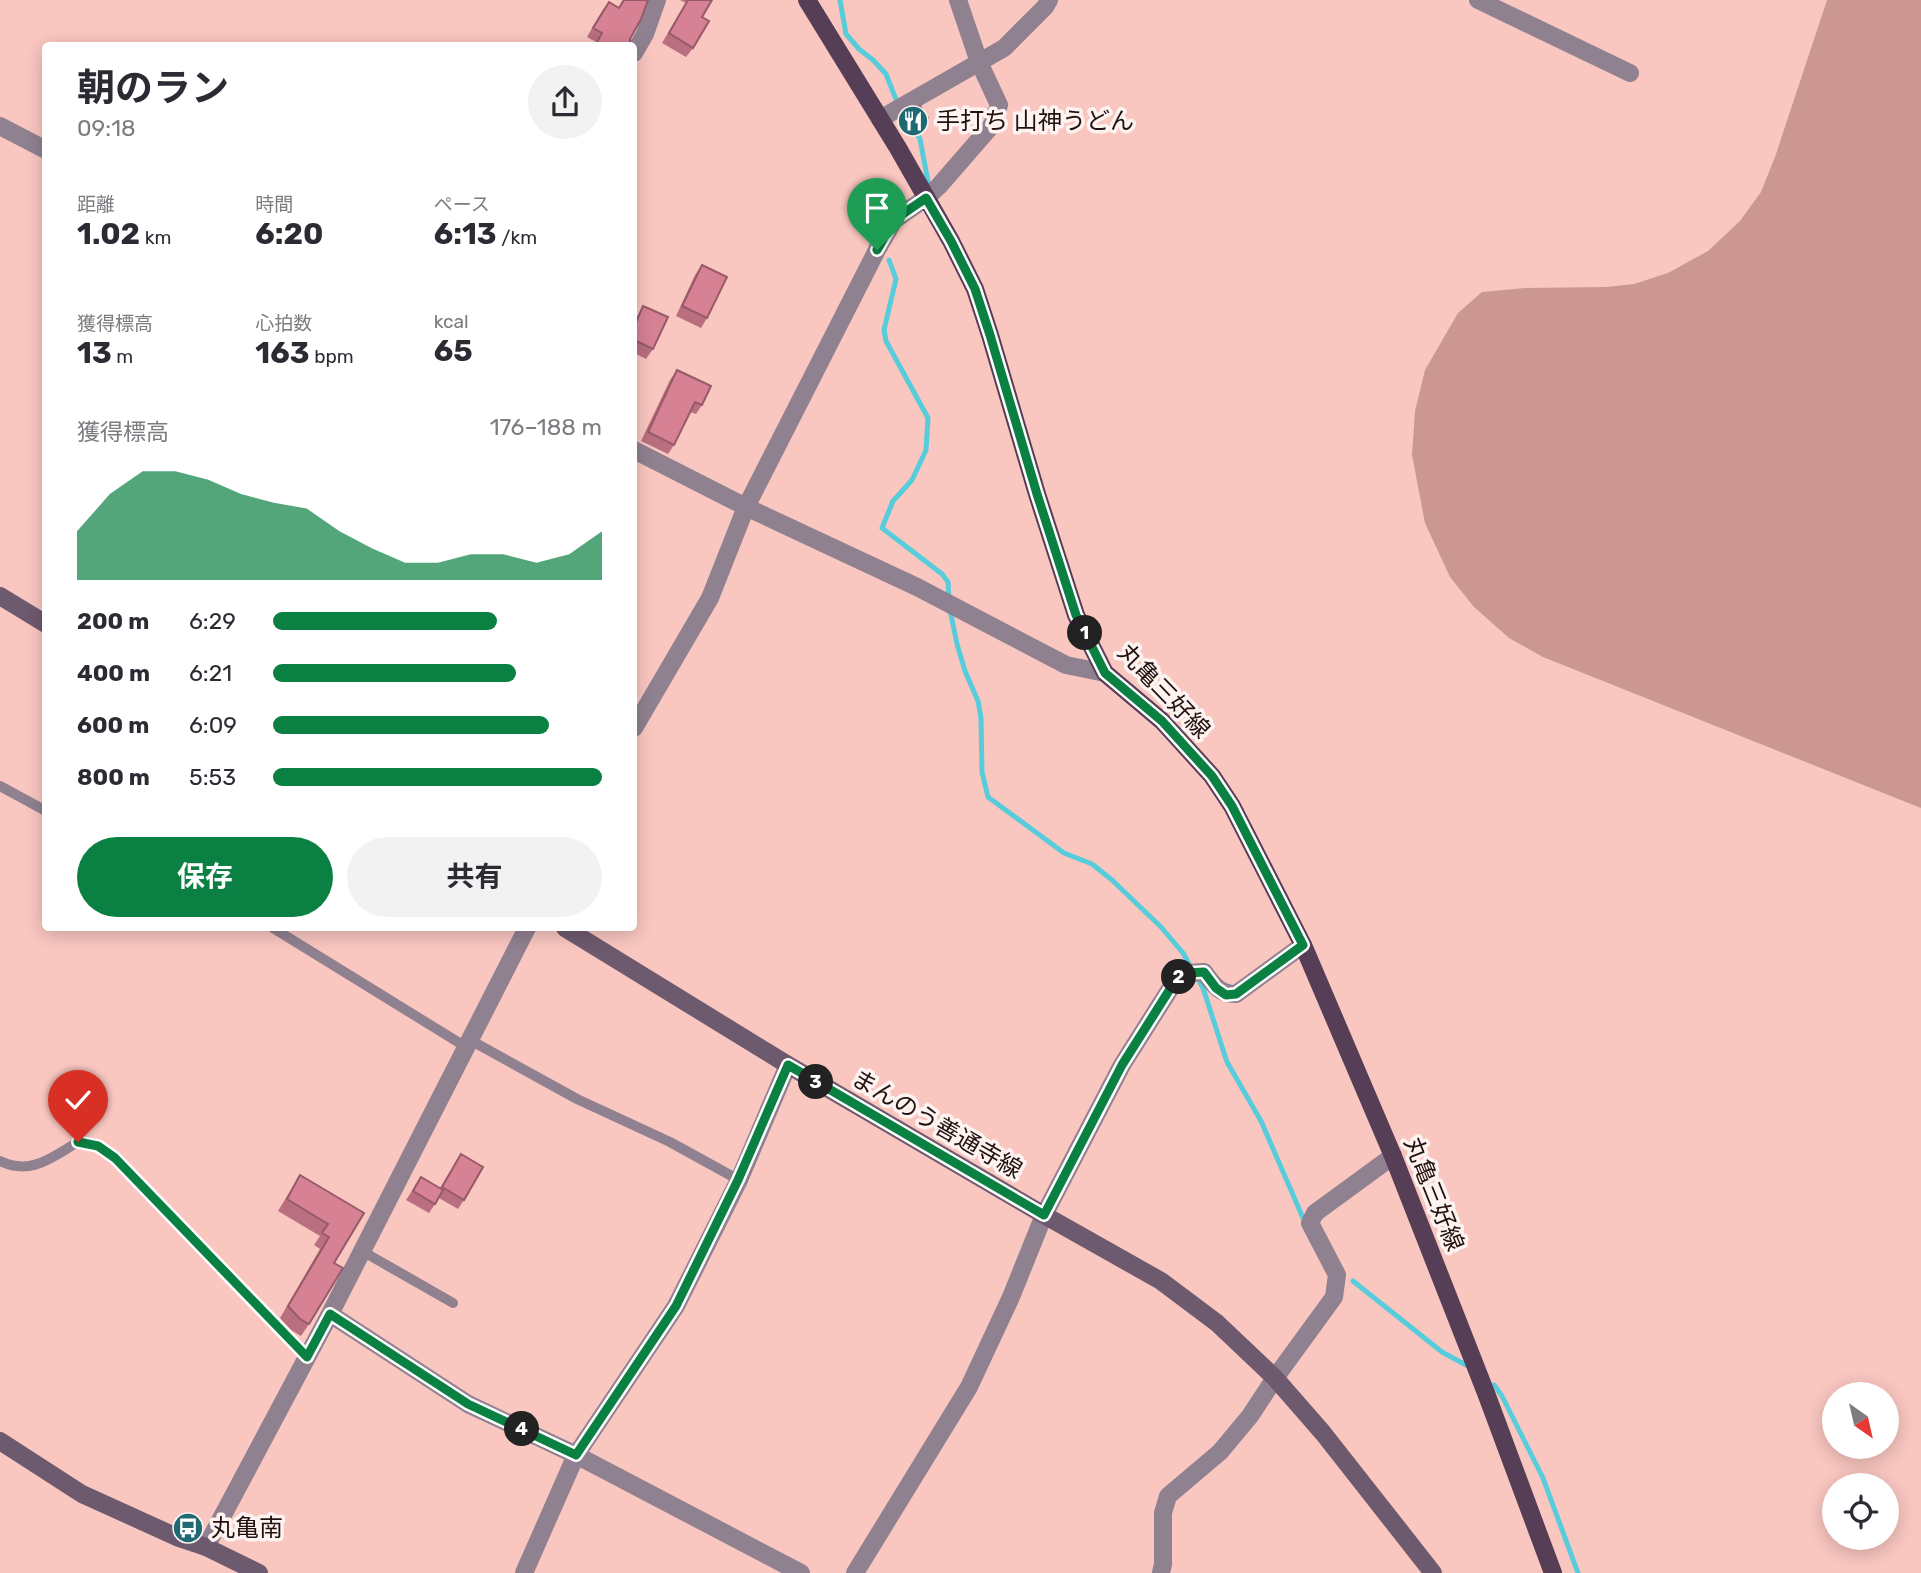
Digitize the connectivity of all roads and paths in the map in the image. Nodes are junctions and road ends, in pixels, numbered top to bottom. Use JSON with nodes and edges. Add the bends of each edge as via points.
{"nodes":[{"id":1,"x":657,"y":0,"type":"edge"},
{"id":2,"x":807,"y":0,"type":"edge"},
{"id":3,"x":958,"y":0,"type":"edge"},
{"id":4,"x":1049,"y":0,"type":"edge"},
{"id":5,"x":1478,"y":0,"type":"edge"},
{"id":6,"x":637,"y":49,"type":"edge"},
{"id":7,"x":979,"y":62,"type":"junction"},
{"id":8,"x":1630,"y":73,"type":"dead end"},
{"id":9,"x":885,"y":116,"type":"junction"},
{"id":10,"x":0,"y":126,"type":"edge"},
{"id":11,"x":42,"y":148,"type":"edge"},
{"id":12,"x":926,"y":198,"type":"junction"},
{"id":13,"x":637,"y":452,"type":"edge"},
{"id":14,"x":746,"y":507,"type":"junction"},
{"id":15,"x":0,"y":596,"type":"edge"},
{"id":16,"x":42,"y":622,"type":"edge"},
{"id":17,"x":1105,"y":673,"type":"junction"},
{"id":18,"x":637,"y":723,"type":"edge"},
{"id":19,"x":0,"y":786,"type":"edge"},
{"id":20,"x":42,"y":809,"type":"edge"},
{"id":21,"x":278,"y":931,"type":"edge"},
{"id":22,"x":525,"y":931,"type":"edge"},
{"id":23,"x":570,"y":931,"type":"edge"},
{"id":24,"x":1303,"y":945,"type":"junction"},
{"id":25,"x":468,"y":1044,"type":"junction"},
{"id":26,"x":788,"y":1065,"type":"junction"},
{"id":27,"x":1393,"y":1156,"type":"junction"},
{"id":28,"x":0,"y":1161,"type":"edge"},
{"id":29,"x":738,"y":1180,"type":"junction"},
{"id":30,"x":1044,"y":1215,"type":"junction"},
{"id":31,"x":362,"y":1251,"type":"junction"},
{"id":32,"x":453,"y":1303,"type":"dead end"},
{"id":33,"x":330,"y":1314,"type":"junction"},
{"id":34,"x":307,"y":1357,"type":"junction"},
{"id":35,"x":1275,"y":1378,"type":"junction"},
{"id":36,"x":0,"y":1441,"type":"edge"},
{"id":37,"x":576,"y":1455,"type":"junction"},
{"id":38,"x":206,"y":1547,"type":"junction"},
{"id":39,"x":259,"y":1573,"type":"edge"},
{"id":40,"x":524,"y":1573,"type":"edge"},
{"id":41,"x":801,"y":1573,"type":"edge"},
{"id":42,"x":855,"y":1573,"type":"edge"},
{"id":43,"x":1161,"y":1573,"type":"edge"},
{"id":44,"x":1433,"y":1573,"type":"edge"},
{"id":45,"x":1553,"y":1573,"type":"edge"}],
"edges":[{"from":1,"to":6,"type":"street"},
{"from":2,"to":9,"type":"main road","name":"丸亀三好線"},
{"from":3,"to":7,"type":"street"},
{"from":4,"to":7,"type":"street","via":[[1004,48]]},
{"from":5,"to":8,"type":"street"},
{"from":7,"to":9,"type":"street"},
{"from":7,"to":12,"type":"street","via":[[999,105],[992,125]]},
{"from":9,"to":12,"type":"main road","name":"丸亀三好線"},
{"from":10,"to":11,"type":"street"},
{"from":12,"to":14,"type":"street","via":[[894,220]]},
{"from":12,"to":17,"type":"main road","name":"丸亀三好線","via":[[975,289],[1076,615]]},
{"from":13,"to":14,"type":"street"},
{"from":14,"to":17,"type":"street","via":[[938,597],[1066,665]]},
{"from":14,"to":18,"type":"street","via":[[710,598]]},
{"from":15,"to":16,"type":"main road"},
{"from":17,"to":24,"type":"main road","name":"丸亀三好線","via":[[1162,721],[1212,776]]},
{"from":19,"to":20,"type":"lane"},
{"from":21,"to":25,"type":"lane"},
{"from":22,"to":25,"type":"street"},
{"from":23,"to":26,"type":"main road","name":"まんのう善通寺線"},
{"from":24,"to":27,"type":"main road","name":"丸亀三好線"},
{"from":24,"to":30,"type":"street","via":[[1236,994],[1226,995],[1204,972],[1177,978],[1122,1065]]},
{"from":25,"to":29,"type":"lane"},
{"from":25,"to":31,"type":"street"},
{"from":26,"to":29,"type":"street"},
{"from":26,"to":30,"type":"main road","name":"まんのう善通寺線"},
{"from":27,"to":35,"type":"street","via":[[1315,1213],[1310,1223],[1337,1275],[1334,1297]]},
{"from":27,"to":45,"type":"main road","name":"丸亀三好線"},
{"from":28,"to":34,"type":"lane","via":[[26,1168],[78,1142],[98,1146],[115,1158]]},
{"from":29,"to":37,"type":"street","via":[[676,1306]]},
{"from":30,"to":35,"type":"main road","name":"まんのう善通寺線","via":[[1161,1281],[1217,1323]]},
{"from":30,"to":42,"type":"street","via":[[969,1387]]},
{"from":31,"to":32,"type":"lane"},
{"from":31,"to":33,"type":"street"},
{"from":33,"to":34,"type":"street"},
{"from":33,"to":37,"type":"street","via":[[468,1404]]},
{"from":34,"to":38,"type":"street"},
{"from":35,"to":43,"type":"street","via":[[1220,1452],[1168,1496]]},
{"from":35,"to":44,"type":"main road","name":"まんのう善通寺線"},
{"from":36,"to":38,"type":"main road","via":[[82,1493]]},
{"from":37,"to":40,"type":"street"},
{"from":37,"to":41,"type":"street"},
{"from":38,"to":39,"type":"main road"}]}
